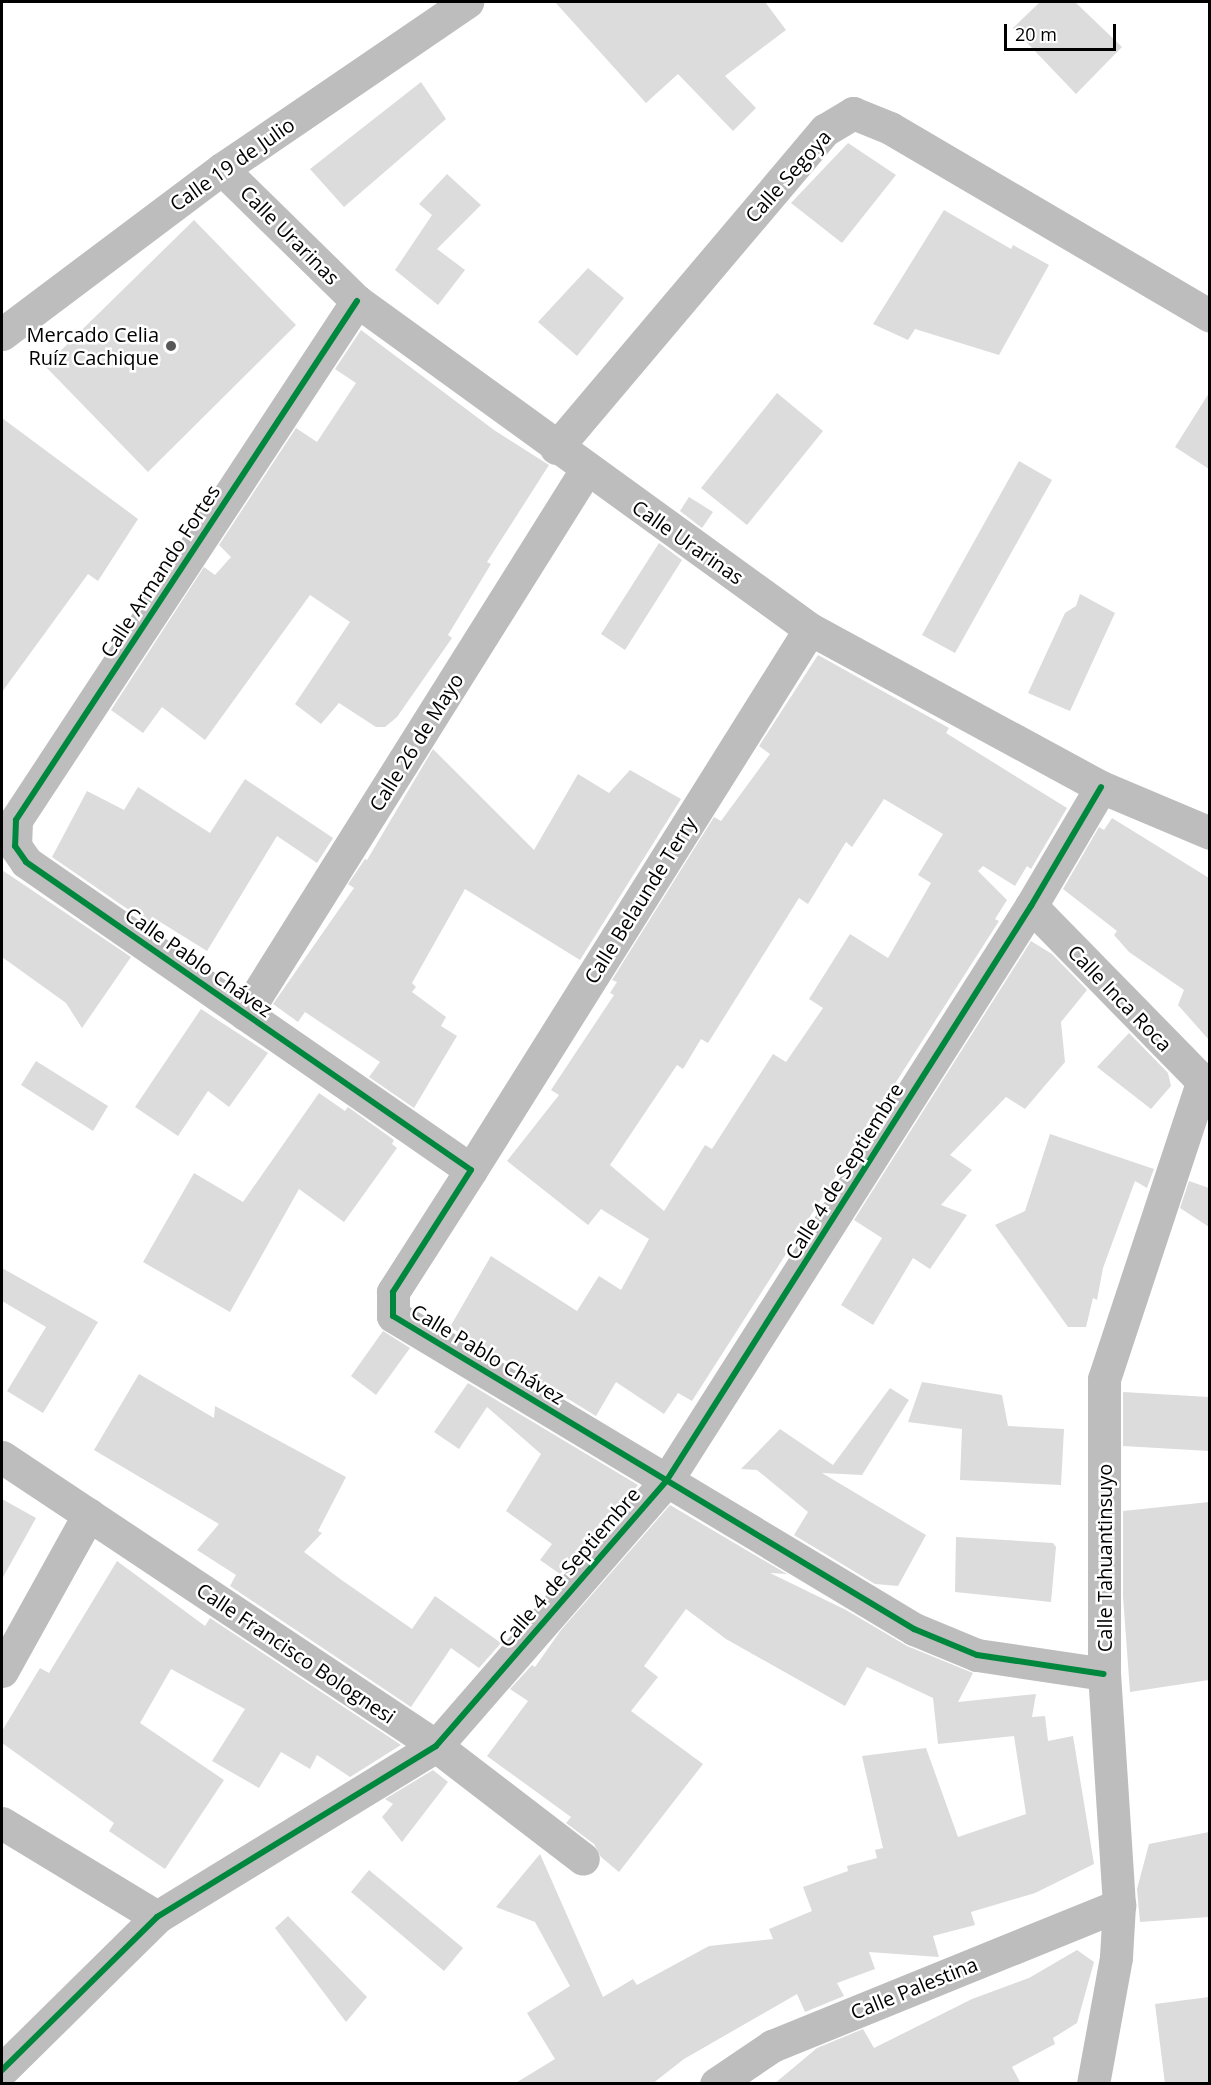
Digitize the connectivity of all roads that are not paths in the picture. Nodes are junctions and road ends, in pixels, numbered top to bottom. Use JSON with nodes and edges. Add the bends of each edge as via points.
{"nodes":[{"id":1,"x":467,"y":2,"type":"edge"},
{"id":2,"x":222,"y":168,"type":"junction"},
{"id":3,"x":357,"y":301,"type":"junction"},
{"id":4,"x":1209,"y":316,"type":"edge"},
{"id":5,"x":2,"y":334,"type":"edge"},
{"id":6,"x":556,"y":448,"type":"junction"},
{"id":7,"x":586,"y":470,"type":"junction"},
{"id":8,"x":810,"y":629,"type":"junction"},
{"id":9,"x":1101,"y":788,"type":"junction"},
{"id":10,"x":1209,"y":833,"type":"edge"},
{"id":11,"x":27,"y":862,"type":"joint"},
{"id":12,"x":1031,"y":906,"type":"junction"},
{"id":13,"x":245,"y":1014,"type":"junction"},
{"id":14,"x":1206,"y":1085,"type":"edge"},
{"id":15,"x":471,"y":1170,"type":"junction"},
{"id":16,"x":2,"y":1457,"type":"edge"},
{"id":17,"x":667,"y":1480,"type":"junction"},
{"id":18,"x":89,"y":1515,"type":"junction"},
{"id":19,"x":2,"y":1671,"type":"edge"},
{"id":20,"x":1104,"y":1674,"type":"junction"},
{"id":21,"x":436,"y":1746,"type":"junction"},
{"id":22,"x":2,"y":1823,"type":"edge"},
{"id":23,"x":583,"y":1859,"type":"dead end"},
{"id":24,"x":1119,"y":1905,"type":"junction"},
{"id":25,"x":157,"y":1917,"type":"junction"},
{"id":26,"x":2,"y":2070,"type":"edge"},
{"id":27,"x":716,"y":2084,"type":"edge"},
{"id":28,"x":1093,"y":2084,"type":"edge"}],
"edges":[{"from":1,"to":2,"type":"street","name":"Calle 19 de Julio"},
{"from":2,"to":3,"type":"street","name":"Calle Urarinas"},
{"from":2,"to":5,"type":"street","name":"Calle 19 de Julio"},
{"from":3,"to":6,"type":"street","name":"Calle Urarinas"},
{"from":3,"to":11,"type":"street","name":"Calle Armando Fortes","via":[[16,820],[15,846]]},
{"from":4,"to":6,"type":"street","name":"Calle Segoya","via":[[890,128],[854,113],[825,130]]},
{"from":6,"to":7,"type":"street","name":"Calle Urarinas"},
{"from":7,"to":8,"type":"street","name":"Calle Urarinas"},
{"from":7,"to":13,"type":"street","name":"Calle 26 de Mayo"},
{"from":8,"to":9,"type":"street","name":"Calle Urarinas"},
{"from":8,"to":15,"type":"street","name":"Calle Belaunde Terry"},
{"from":9,"to":10,"type":"street","name":"Calle Urarinas"},
{"from":9,"to":12,"type":"street","name":"Calle 4 de Septiembre"},
{"from":11,"to":13,"type":"street","name":"Calle Pablo Chávez"},
{"from":12,"to":14,"type":"street","name":"Calle Inca Roca"},
{"from":12,"to":17,"type":"street","name":"Calle 4 de Septiembre"},
{"from":13,"to":15,"type":"street","name":"Calle Pablo Chávez"},
{"from":14,"to":20,"type":"street","name":"Calle Tahuantinsuyo","via":[[1104,1379]]},
{"from":15,"to":17,"type":"street","name":"Calle Pablo Chávez","via":[[393,1292],[393,1316]]},
{"from":16,"to":18,"type":"street","name":"Calle Francisco Bolognesi"},
{"from":17,"to":20,"type":"street","name":"Calle Pablo Chávez","via":[[914,1629],[977,1655]]},
{"from":17,"to":21,"type":"street","name":"Calle 4 de Septiembre"},
{"from":18,"to":19,"type":"street"},
{"from":18,"to":21,"type":"street","name":"Calle Francisco Bolognesi"},
{"from":20,"to":24,"type":"street","name":"Calle Tahuantinsuyo"},
{"from":21,"to":23,"type":"street","name":"Calle Francisco Bolognesi"},
{"from":21,"to":25,"type":"street","name":"Calle 4 de Septiembre"},
{"from":22,"to":25,"type":"street"},
{"from":24,"to":27,"type":"street","name":"Calle Palestina","via":[[772,2046]]},
{"from":24,"to":28,"type":"street","name":"Calle Tahuantinsuyo","via":[[1116,1957]]},
{"from":25,"to":26,"type":"street","name":"Calle 4 de Septiembre"}]}
